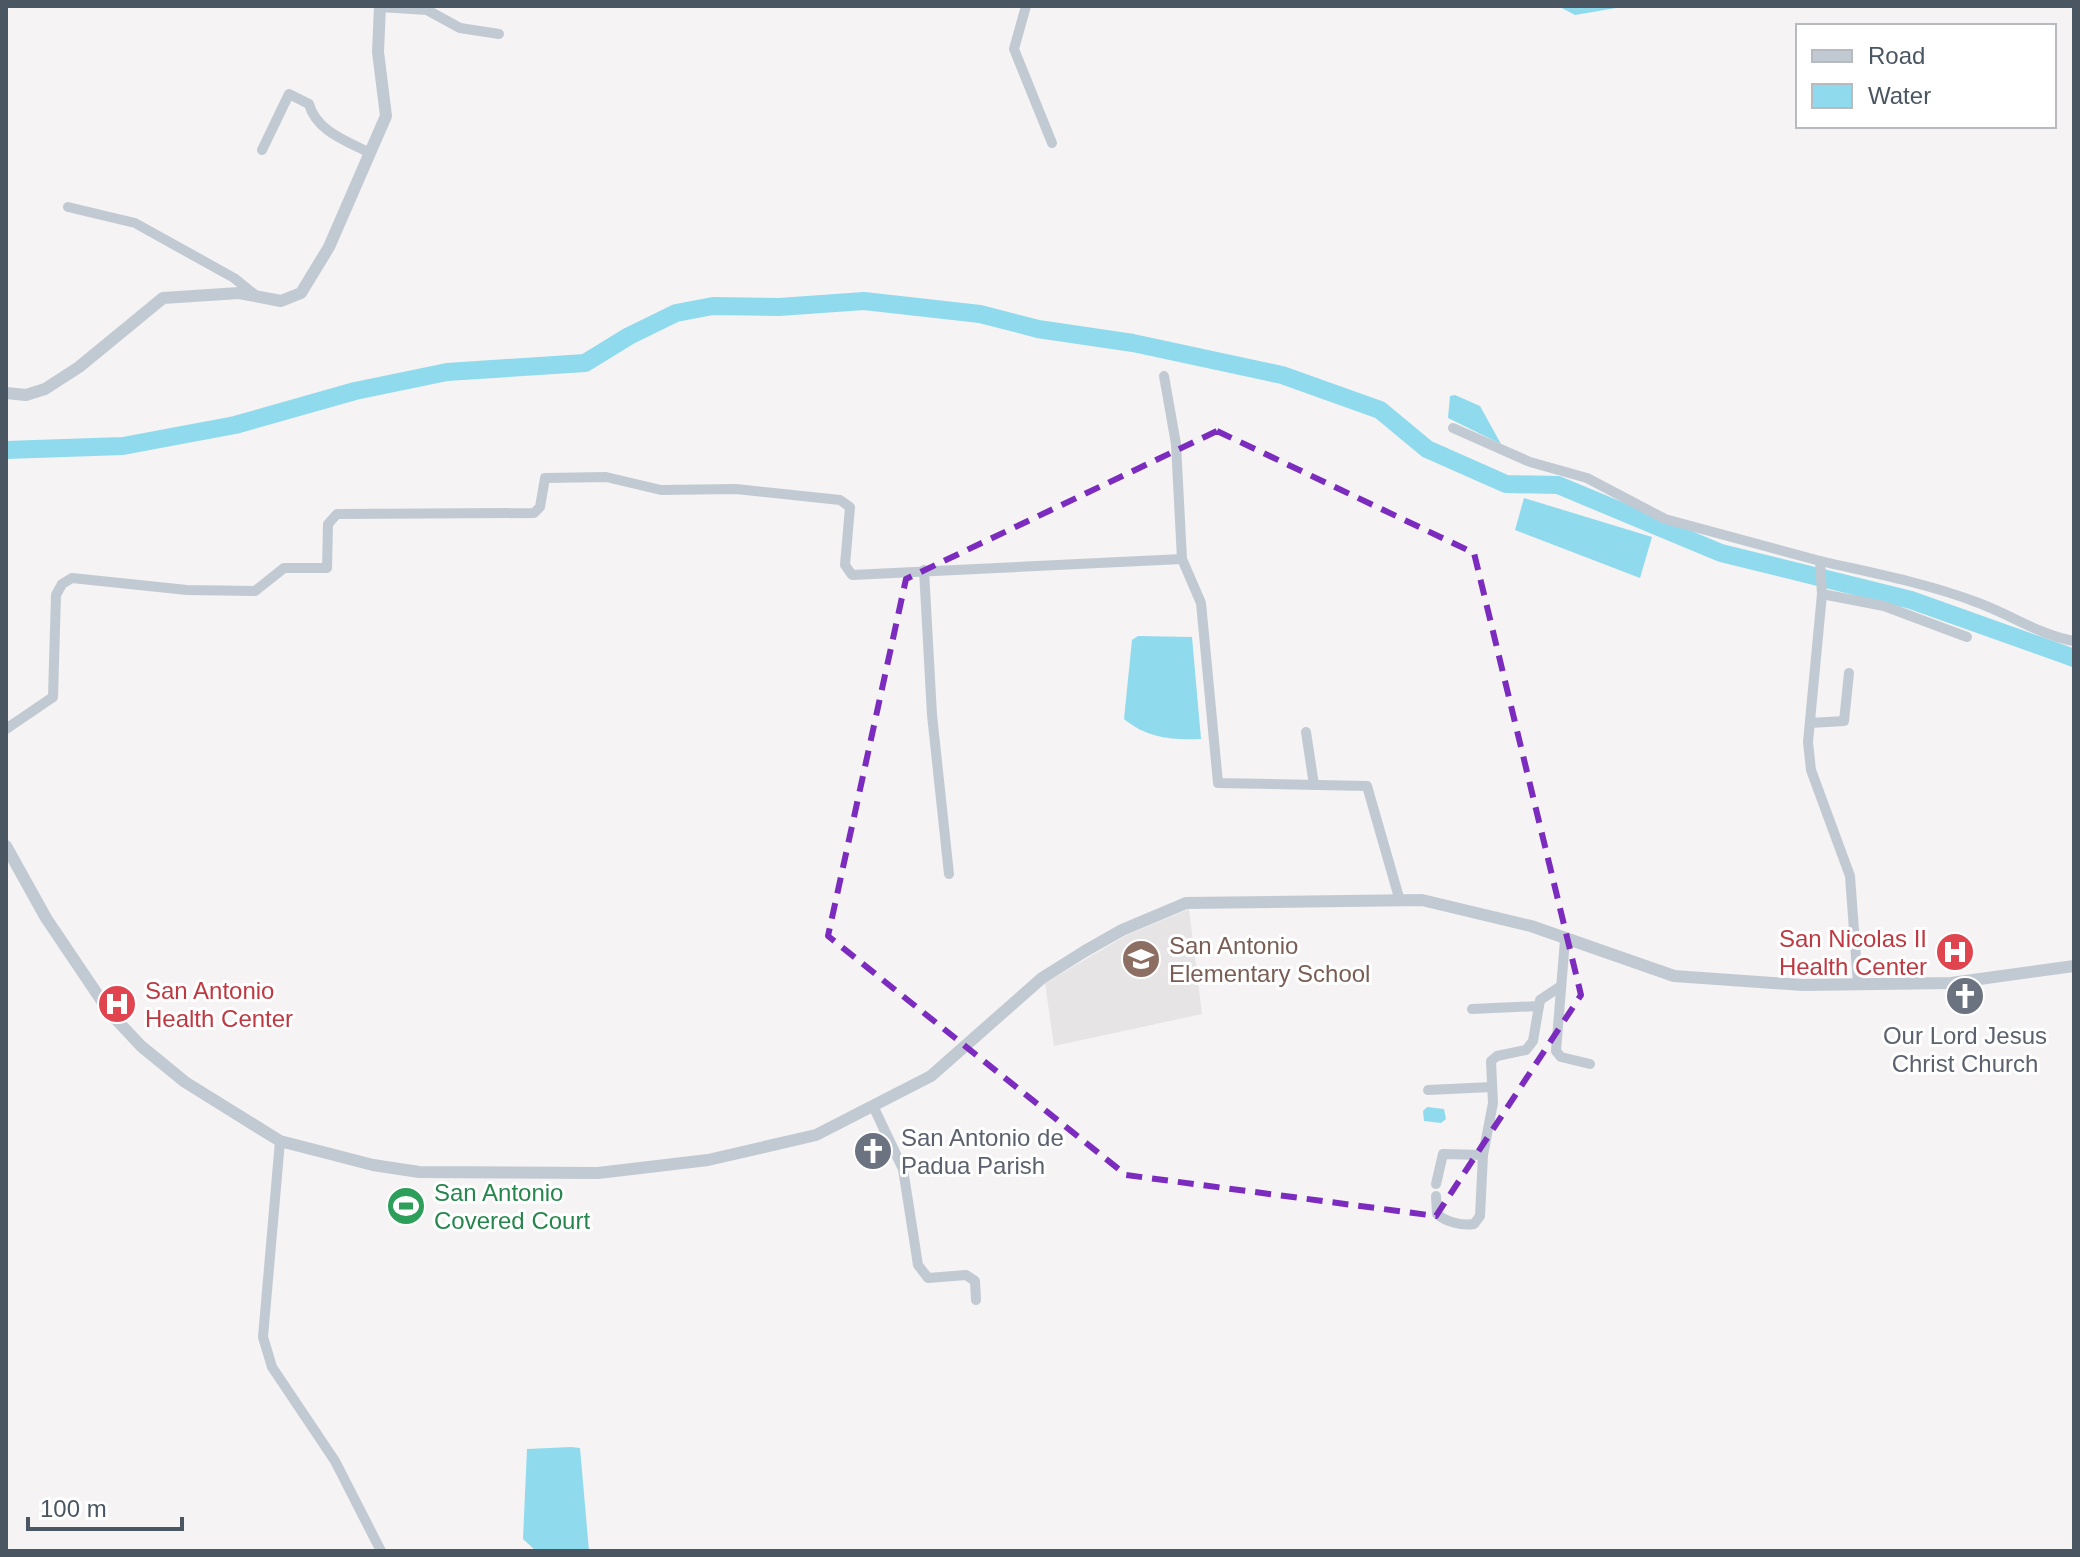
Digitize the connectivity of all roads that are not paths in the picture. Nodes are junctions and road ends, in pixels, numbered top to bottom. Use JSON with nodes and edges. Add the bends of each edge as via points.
{"nodes":[{"id":1,"x":380,"y":6,"type":"edge"},
{"id":2,"x":1026,"y":6,"type":"edge"},
{"id":3,"x":499,"y":34,"type":"dead end"},
{"id":4,"x":1052,"y":143,"type":"dead end"},
{"id":5,"x":262,"y":150,"type":"dead end"},
{"id":6,"x":370,"y":153,"type":"junction"},
{"id":7,"x":68,"y":207,"type":"dead end"},
{"id":8,"x":254,"y":294,"type":"junction"},
{"id":9,"x":1164,"y":376,"type":"dead end"},
{"id":10,"x":6,"y":393,"type":"edge"},
{"id":11,"x":1453,"y":428,"type":"dead end"},
{"id":12,"x":1182,"y":559,"type":"junction"},
{"id":13,"x":1820,"y":564,"type":"junction"},
{"id":14,"x":924,"y":570,"type":"junction"},
{"id":15,"x":1822,"y":589,"type":"junction"},
{"id":16,"x":1967,"y":637,"type":"dead end"},
{"id":17,"x":2074,"y":641,"type":"edge"},
{"id":18,"x":1849,"y":673,"type":"dead end"},
{"id":19,"x":1810,"y":723,"type":"junction"},
{"id":20,"x":6,"y":729,"type":"edge"},
{"id":21,"x":1306,"y":732,"type":"dead end"},
{"id":22,"x":1314,"y":785,"type":"junction"},
{"id":23,"x":6,"y":846,"type":"edge"},
{"id":24,"x":949,"y":874,"type":"dead end"},
{"id":25,"x":1400,"y":901,"type":"junction"},
{"id":26,"x":1565,"y":940,"type":"junction"},
{"id":27,"x":2074,"y":966,"type":"edge"},
{"id":28,"x":1858,"y":984,"type":"junction"},
{"id":29,"x":1561,"y":986,"type":"junction"},
{"id":30,"x":1539,"y":1006,"type":"junction"},
{"id":31,"x":1472,"y":1009,"type":"dead end"},
{"id":32,"x":1590,"y":1064,"type":"dead end"},
{"id":33,"x":1492,"y":1087,"type":"junction"},
{"id":34,"x":1428,"y":1090,"type":"dead end"},
{"id":35,"x":874,"y":1108,"type":"junction"},
{"id":36,"x":280,"y":1141,"type":"junction"},
{"id":37,"x":1483,"y":1155,"type":"junction"},
{"id":38,"x":1436,"y":1184,"type":"dead end"},
{"id":39,"x":1436,"y":1196,"type":"dead end"},
{"id":40,"x":976,"y":1300,"type":"dead end"},
{"id":41,"x":381,"y":1551,"type":"edge"}],
"edges":[{"from":1,"to":3,"type":"street","via":[[427,10],[460,28]]},
{"from":1,"to":6,"type":"street","via":[[378,52],[386,116]]},
{"from":2,"to":4,"type":"street","via":[[1014,49]]},
{"from":5,"to":6,"type":"street","via":[[289,94],[309,104],[313,118],[336,136]]},
{"from":6,"to":8,"type":"street","via":[[308,285],[281,301]]},
{"from":7,"to":8,"type":"street","via":[[135,223]]},
{"from":8,"to":10,"type":"street","via":[[163,298],[45,389],[26,395]]},
{"from":9,"to":12,"type":"street","via":[[1176,444]]},
{"from":11,"to":13,"type":"street","via":[[1530,462],[1587,478],[1665,519]]},
{"from":12,"to":14,"type":"street"},
{"from":12,"to":22,"type":"street","via":[[1201,603],[1218,783]]},
{"from":13,"to":15,"type":"street"},
{"from":13,"to":17,"type":"street","via":[[1942,590],[2052,638]]},
{"from":14,"to":20,"type":"street","via":[[852,575],[845,565],[850,513],[846,502],[736,489],[661,490],[606,477],[545,478],[534,513],[342,513],[328,524],[327,568],[284,568],[255,591],[72,578],[62,584],[56,595],[53,697]]},
{"from":14,"to":24,"type":"street"},
{"from":15,"to":16,"type":"street"},
{"from":15,"to":19,"type":"street"},
{"from":18,"to":19,"type":"street","via":[[1844,721]]},
{"from":19,"to":28,"type":"street","via":[[1811,770],[1850,876]]},
{"from":21,"to":22,"type":"street"},
{"from":22,"to":25,"type":"street","via":[[1367,786]]},
{"from":23,"to":36,"type":"street","via":[[80,972],[130,1035],[185,1082]]},
{"from":25,"to":26,"type":"street","via":[[1422,900]]},
{"from":25,"to":35,"type":"street","via":[[1186,903],[1122,930],[1042,978],[931,1076]]},
{"from":26,"to":28,"type":"street","via":[[1674,976]]},
{"from":26,"to":29,"type":"street"},
{"from":27,"to":28,"type":"street","via":[[1951,983]]},
{"from":29,"to":30,"type":"street","via":[[1546,994]]},
{"from":29,"to":32,"type":"street","via":[[1556,1051]]},
{"from":30,"to":31,"type":"street"},
{"from":30,"to":33,"type":"street","via":[[1533,1041],[1526,1050],[1491,1061]]},
{"from":33,"to":34,"type":"street"},
{"from":33,"to":37,"type":"street"},
{"from":35,"to":36,"type":"street","via":[[787,1143],[708,1160],[598,1173],[419,1172]]},
{"from":35,"to":40,"type":"street","via":[[903,1169],[918,1265],[928,1278],[966,1275],[975,1281]]},
{"from":36,"to":41,"type":"street","via":[[263,1337],[272,1367],[335,1461]]},
{"from":37,"to":38,"type":"street","via":[[1443,1154]]},
{"from":37,"to":39,"type":"street","via":[[1480,1216],[1474,1224],[1442,1218]]}]}
